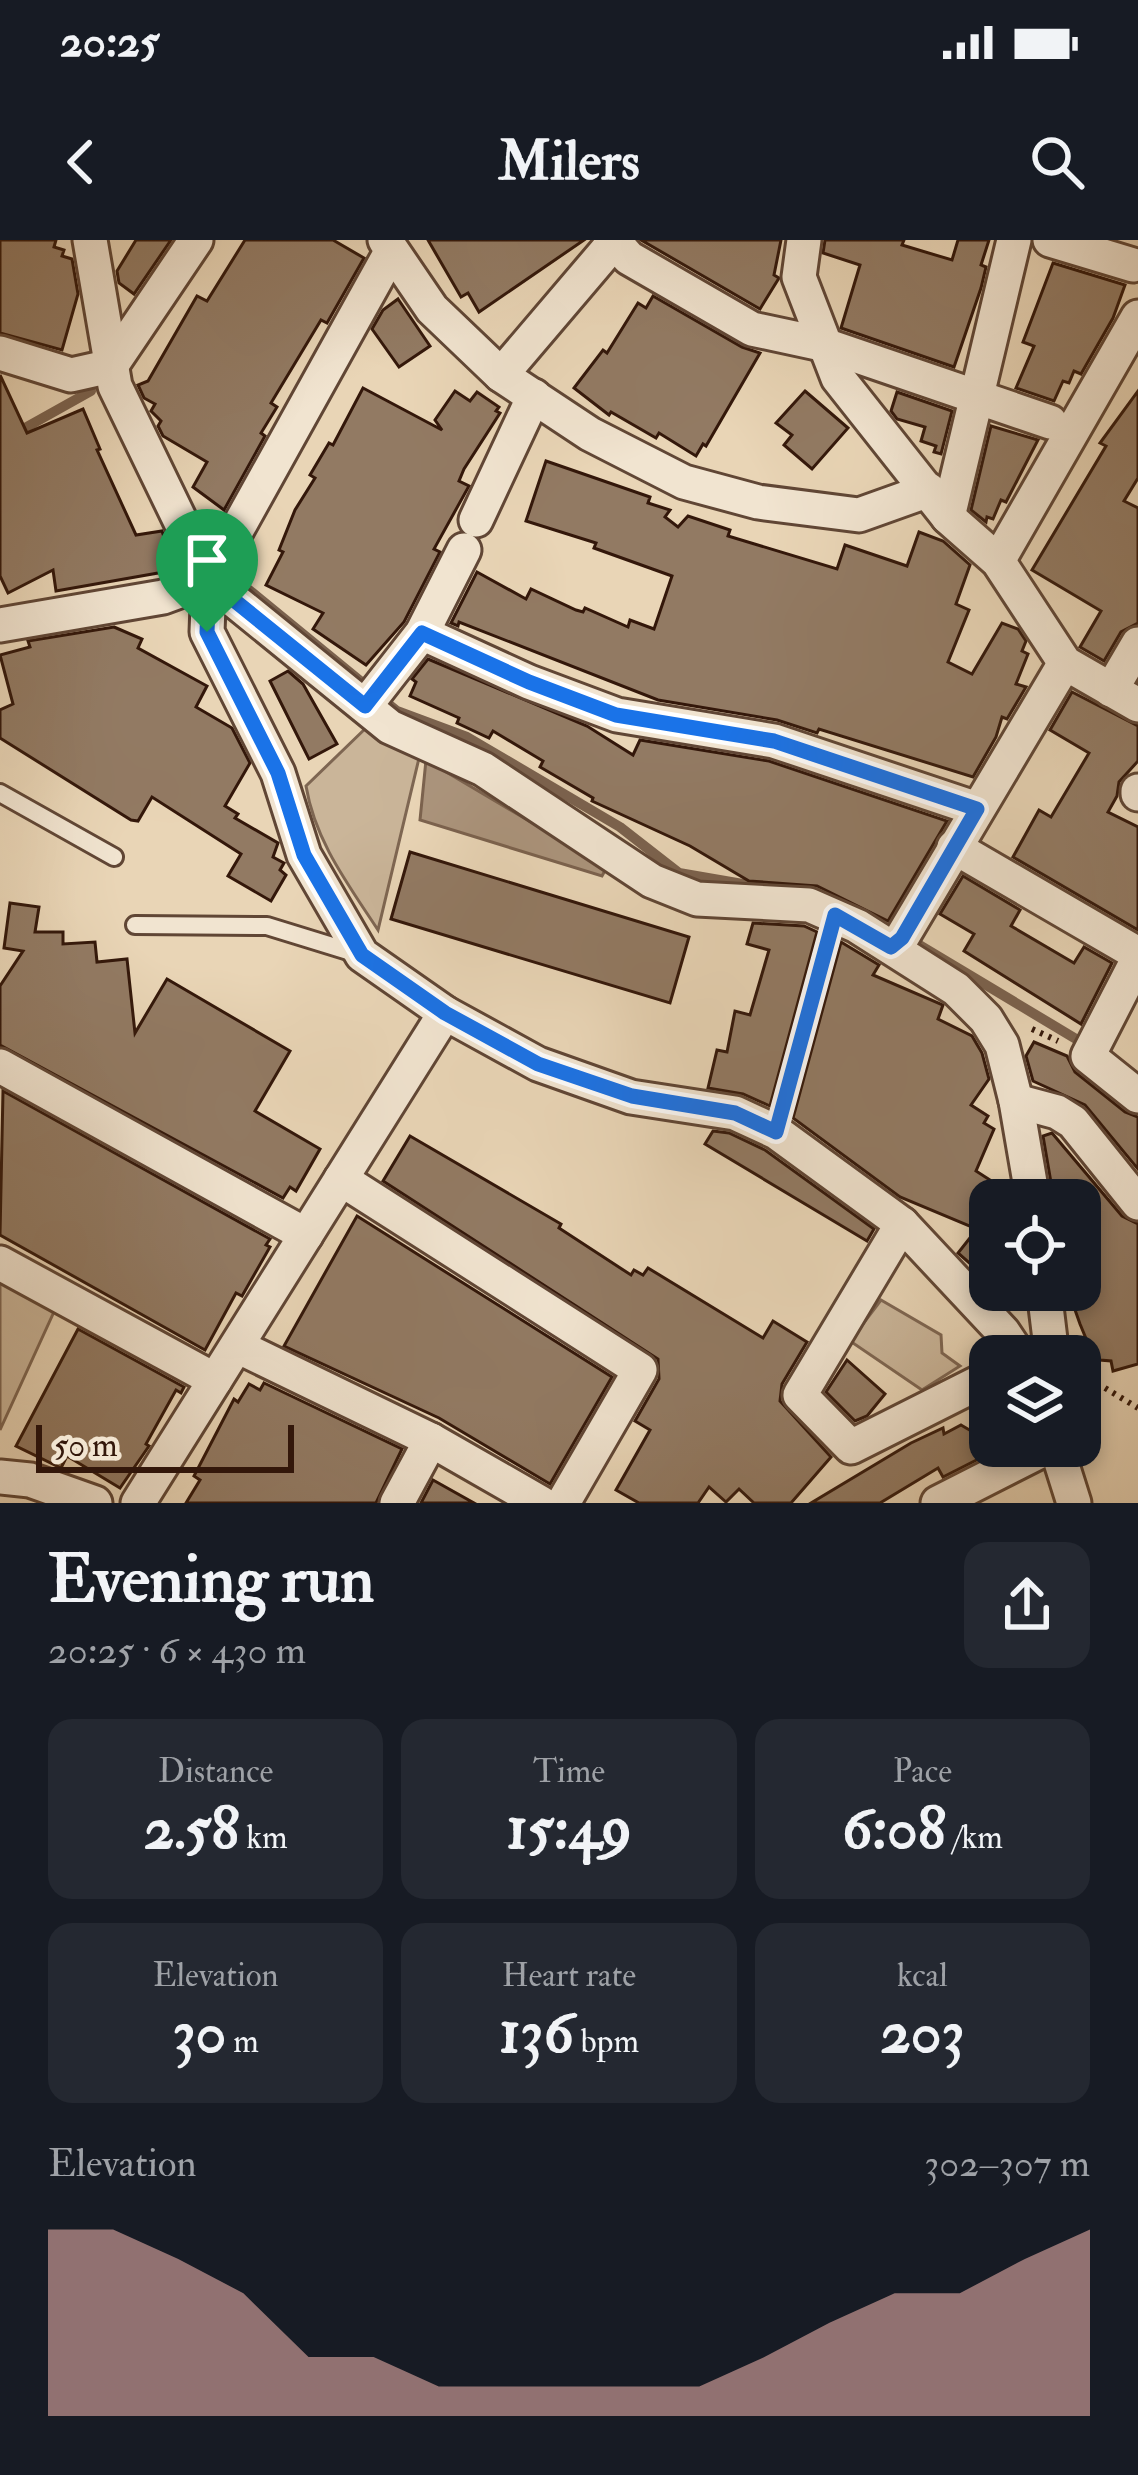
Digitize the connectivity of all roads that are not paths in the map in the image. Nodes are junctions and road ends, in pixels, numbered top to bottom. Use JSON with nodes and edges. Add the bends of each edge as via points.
{"nodes":[{"id":1,"x":90,"y":240,"type":"edge"},
{"id":2,"x":196,"y":240,"type":"edge"},
{"id":3,"x":804,"y":240,"type":"edge"},
{"id":4,"x":1014,"y":240,"type":"edge"},
{"id":5,"x":1050,"y":240,"type":"edge"},
{"id":6,"x":614,"y":241,"type":"edge"},
{"id":7,"x":388,"y":246,"type":"edge"},
{"id":8,"x":1133,"y":265,"type":"dead end"},
{"id":9,"x":1135,"y":332,"type":"edge"},
{"id":10,"x":821,"y":344,"type":"junction"},
{"id":11,"x":0,"y":353,"type":"edge"},
{"id":12,"x":110,"y":366,"type":"junction"},
{"id":13,"x":501,"y":375,"type":"junction"},
{"id":14,"x":535,"y":396,"type":"junction"},
{"id":15,"x":977,"y":400,"type":"junction"},
{"id":16,"x":1050,"y":422,"type":"dead end"},
{"id":17,"x":939,"y":503,"type":"junction"},
{"id":18,"x":998,"y":561,"type":"junction"},
{"id":19,"x":209,"y":580,"type":"junction"},
{"id":20,"x":0,"y":626,"type":"edge"},
{"id":21,"x":422,"y":633,"type":"junction"},
{"id":22,"x":1138,"y":644,"type":"edge"},
{"id":23,"x":1064,"y":663,"type":"junction"},
{"id":24,"x":1124,"y":698,"type":"edge"},
{"id":25,"x":365,"y":706,"type":"junction"},
{"id":26,"x":0,"y":793,"type":"edge"},
{"id":27,"x":977,"y":809,"type":"junction"},
{"id":28,"x":954,"y":848,"type":"junction"},
{"id":29,"x":114,"y":856,"type":"dead end"},
{"id":30,"x":835,"y":915,"type":"junction"},
{"id":31,"x":136,"y":925,"type":"dead end"},
{"id":32,"x":891,"y":947,"type":"junction"},
{"id":33,"x":362,"y":955,"type":"junction"},
{"id":34,"x":1138,"y":956,"type":"edge"},
{"id":35,"x":445,"y":1013,"type":"junction"},
{"id":36,"x":0,"y":1066,"type":"edge"},
{"id":37,"x":1138,"y":1096,"type":"edge"},
{"id":38,"x":1016,"y":1101,"type":"junction"},
{"id":39,"x":776,"y":1132,"type":"junction"},
{"id":40,"x":341,"y":1179,"type":"junction"},
{"id":41,"x":1029,"y":1179,"type":"edge"},
{"id":42,"x":1138,"y":1203,"type":"edge"},
{"id":43,"x":902,"y":1224,"type":"junction"},
{"id":44,"x":306,"y":1235,"type":"junction"},
{"id":45,"x":0,"y":1263,"type":"edge"},
{"id":46,"x":1004,"y":1335,"type":"edge"},
{"id":47,"x":237,"y":1346,"type":"junction"},
{"id":48,"x":215,"y":1380,"type":"junction"},
{"id":49,"x":969,"y":1388,"type":"edge"},
{"id":50,"x":430,"y":1440,"type":"junction"},
{"id":51,"x":1011,"y":1467,"type":"edge"},
{"id":52,"x":1061,"y":1467,"type":"edge"},
{"id":53,"x":0,"y":1477,"type":"edge"},
{"id":54,"x":95,"y":1503,"type":"edge"},
{"id":55,"x":138,"y":1503,"type":"edge"},
{"id":56,"x":397,"y":1503,"type":"edge"},
{"id":57,"x":541,"y":1503,"type":"edge"},
{"id":58,"x":563,"y":1503,"type":"edge"},
{"id":59,"x":938,"y":1503,"type":"edge"},
{"id":60,"x":1074,"y":1503,"type":"edge"}],
"edges":[{"from":1,"to":12,"type":"street"},
{"from":2,"to":12,"type":"street"},
{"from":3,"to":10,"type":"street","via":[[799,277]]},
{"from":4,"to":15,"type":"street"},
{"from":5,"to":8,"type":"street"},
{"from":6,"to":10,"type":"street","via":[[629,258],[752,328]]},
{"from":6,"to":13,"type":"street"},
{"from":7,"to":13,"type":"street","via":[[432,309]]},
{"from":7,"to":19,"type":"street"},
{"from":9,"to":18,"type":"street"},
{"from":10,"to":15,"type":"street"},
{"from":10,"to":17,"type":"street","via":[[838,378]]},
{"from":11,"to":12,"type":"street","via":[[71,375]]},
{"from":12,"to":19,"type":"street"},
{"from":13,"to":14,"type":"street"},
{"from":14,"to":17,"type":"street","via":[[684,482],[758,502],[859,515]]},
{"from":14,"to":21,"type":"street"},
{"from":15,"to":16,"type":"street"},
{"from":15,"to":17,"type":"street"},
{"from":17,"to":18,"type":"street"},
{"from":18,"to":23,"type":"street"},
{"from":19,"to":20,"type":"street","via":[[163,598]]},
{"from":19,"to":25,"type":"street"},
{"from":19,"to":33,"type":"street","via":[[207,632],[278,773],[304,855]]},
{"from":21,"to":25,"type":"street"},
{"from":21,"to":27,"type":"street","via":[[616,715],[774,741]]},
{"from":22,"to":24,"type":"street"},
{"from":23,"to":24,"type":"street"},
{"from":23,"to":27,"type":"street"},
{"from":25,"to":30,"type":"street","via":[[390,727],[483,770],[671,892],[809,905]]},
{"from":26,"to":29,"type":"lane"},
{"from":27,"to":28,"type":"street"},
{"from":28,"to":32,"type":"street"},
{"from":28,"to":34,"type":"street"},
{"from":30,"to":32,"type":"street"},
{"from":30,"to":39,"type":"lane"},
{"from":31,"to":33,"type":"lane","via":[[267,926]]},
{"from":32,"to":38,"type":"street","via":[[986,1019],[1002,1045]]},
{"from":33,"to":35,"type":"street"},
{"from":34,"to":37,"type":"street","via":[[1088,1056]]},
{"from":35,"to":39,"type":"street","via":[[580,1081],[735,1113]]},
{"from":35,"to":40,"type":"street"},
{"from":36,"to":44,"type":"street"},
{"from":38,"to":41,"type":"street"},
{"from":38,"to":42,"type":"street","via":[[1073,1122]]},
{"from":39,"to":43,"type":"street"},
{"from":40,"to":44,"type":"street"},
{"from":40,"to":58,"type":"street","via":[[640,1370]]},
{"from":43,"to":46,"type":"street"},
{"from":43,"to":49,"type":"street","via":[[800,1395],[851,1447]]},
{"from":44,"to":47,"type":"street"},
{"from":45,"to":48,"type":"street"},
{"from":47,"to":48,"type":"street"},
{"from":47,"to":50,"type":"street"},
{"from":48,"to":55,"type":"street"},
{"from":50,"to":56,"type":"street"},
{"from":50,"to":57,"type":"street"},
{"from":51,"to":59,"type":"street"},
{"from":52,"to":60,"type":"street"},
{"from":53,"to":54,"type":"street"}]}
